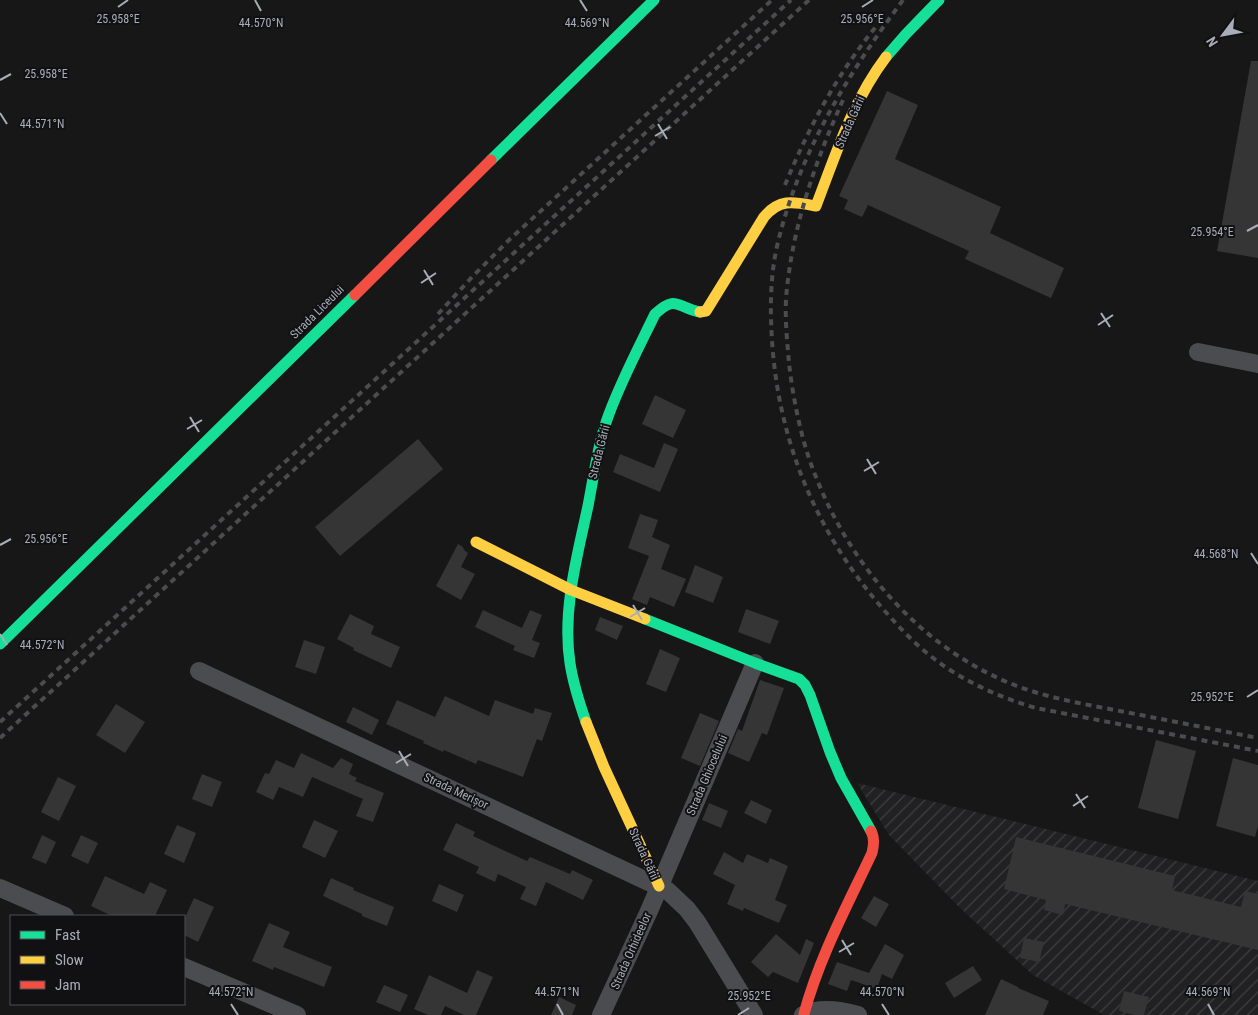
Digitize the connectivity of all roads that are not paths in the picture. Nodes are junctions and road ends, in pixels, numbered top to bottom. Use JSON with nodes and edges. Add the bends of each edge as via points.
{"nodes":[{"id":1,"x":654,"y":0,"type":"edge"},
{"id":2,"x":939,"y":0,"type":"edge"},
{"id":3,"x":1198,"y":352,"type":"dead end"},
{"id":4,"x":1258,"y":364,"type":"edge"},
{"id":5,"x":476,"y":542,"type":"dead end"},
{"id":6,"x":570,"y":590,"type":"junction"},
{"id":7,"x":0,"y":644,"type":"edge"},
{"id":8,"x":755,"y":663,"type":"junction"},
{"id":9,"x":200,"y":671,"type":"dead end"},
{"id":10,"x":659,"y":886,"type":"junction"},
{"id":11,"x":0,"y":888,"type":"edge"},
{"id":12,"x":63,"y":915,"type":"edge"},
{"id":13,"x":185,"y":967,"type":"edge"},
{"id":14,"x":803,"y":1014,"type":"edge"},
{"id":15,"x":298,"y":1015,"type":"edge"},
{"id":16,"x":601,"y":1015,"type":"edge"},
{"id":17,"x":754,"y":1015,"type":"edge"},
{"id":18,"x":858,"y":1015,"type":"edge"}],
"edges":[{"from":1,"to":7,"type":"street","name":"Strada Liceului"},
{"from":2,"to":6,"type":"street","name":"Strada Gării","via":[[890,52],[860,98],[816,206],[790,202],[772,207],[706,311],[669,303],[654,314],[601,437]]},
{"from":3,"to":4,"type":"street"},
{"from":5,"to":6,"type":"street"},
{"from":6,"to":8,"type":"street"},
{"from":6,"to":10,"type":"street","name":"Strada Gării","via":[[567,633],[576,691],[593,743]]},
{"from":8,"to":10,"type":"street","name":"Strada Ghiocelului"},
{"from":8,"to":14,"type":"street","via":[[793,676],[805,685],[841,778],[874,836],[872,853],[820,964]]},
{"from":9,"to":10,"type":"street","name":"Strada Merișor"},
{"from":10,"to":16,"type":"street","name":"Strada Orhideelor"},
{"from":10,"to":17,"type":"street","name":"Strada Gării","via":[[668,891],[697,922]]},
{"from":11,"to":12,"type":"street"},
{"from":13,"to":15,"type":"street"},
{"from":14,"to":18,"type":"street","via":[[823,1010]]}]}
